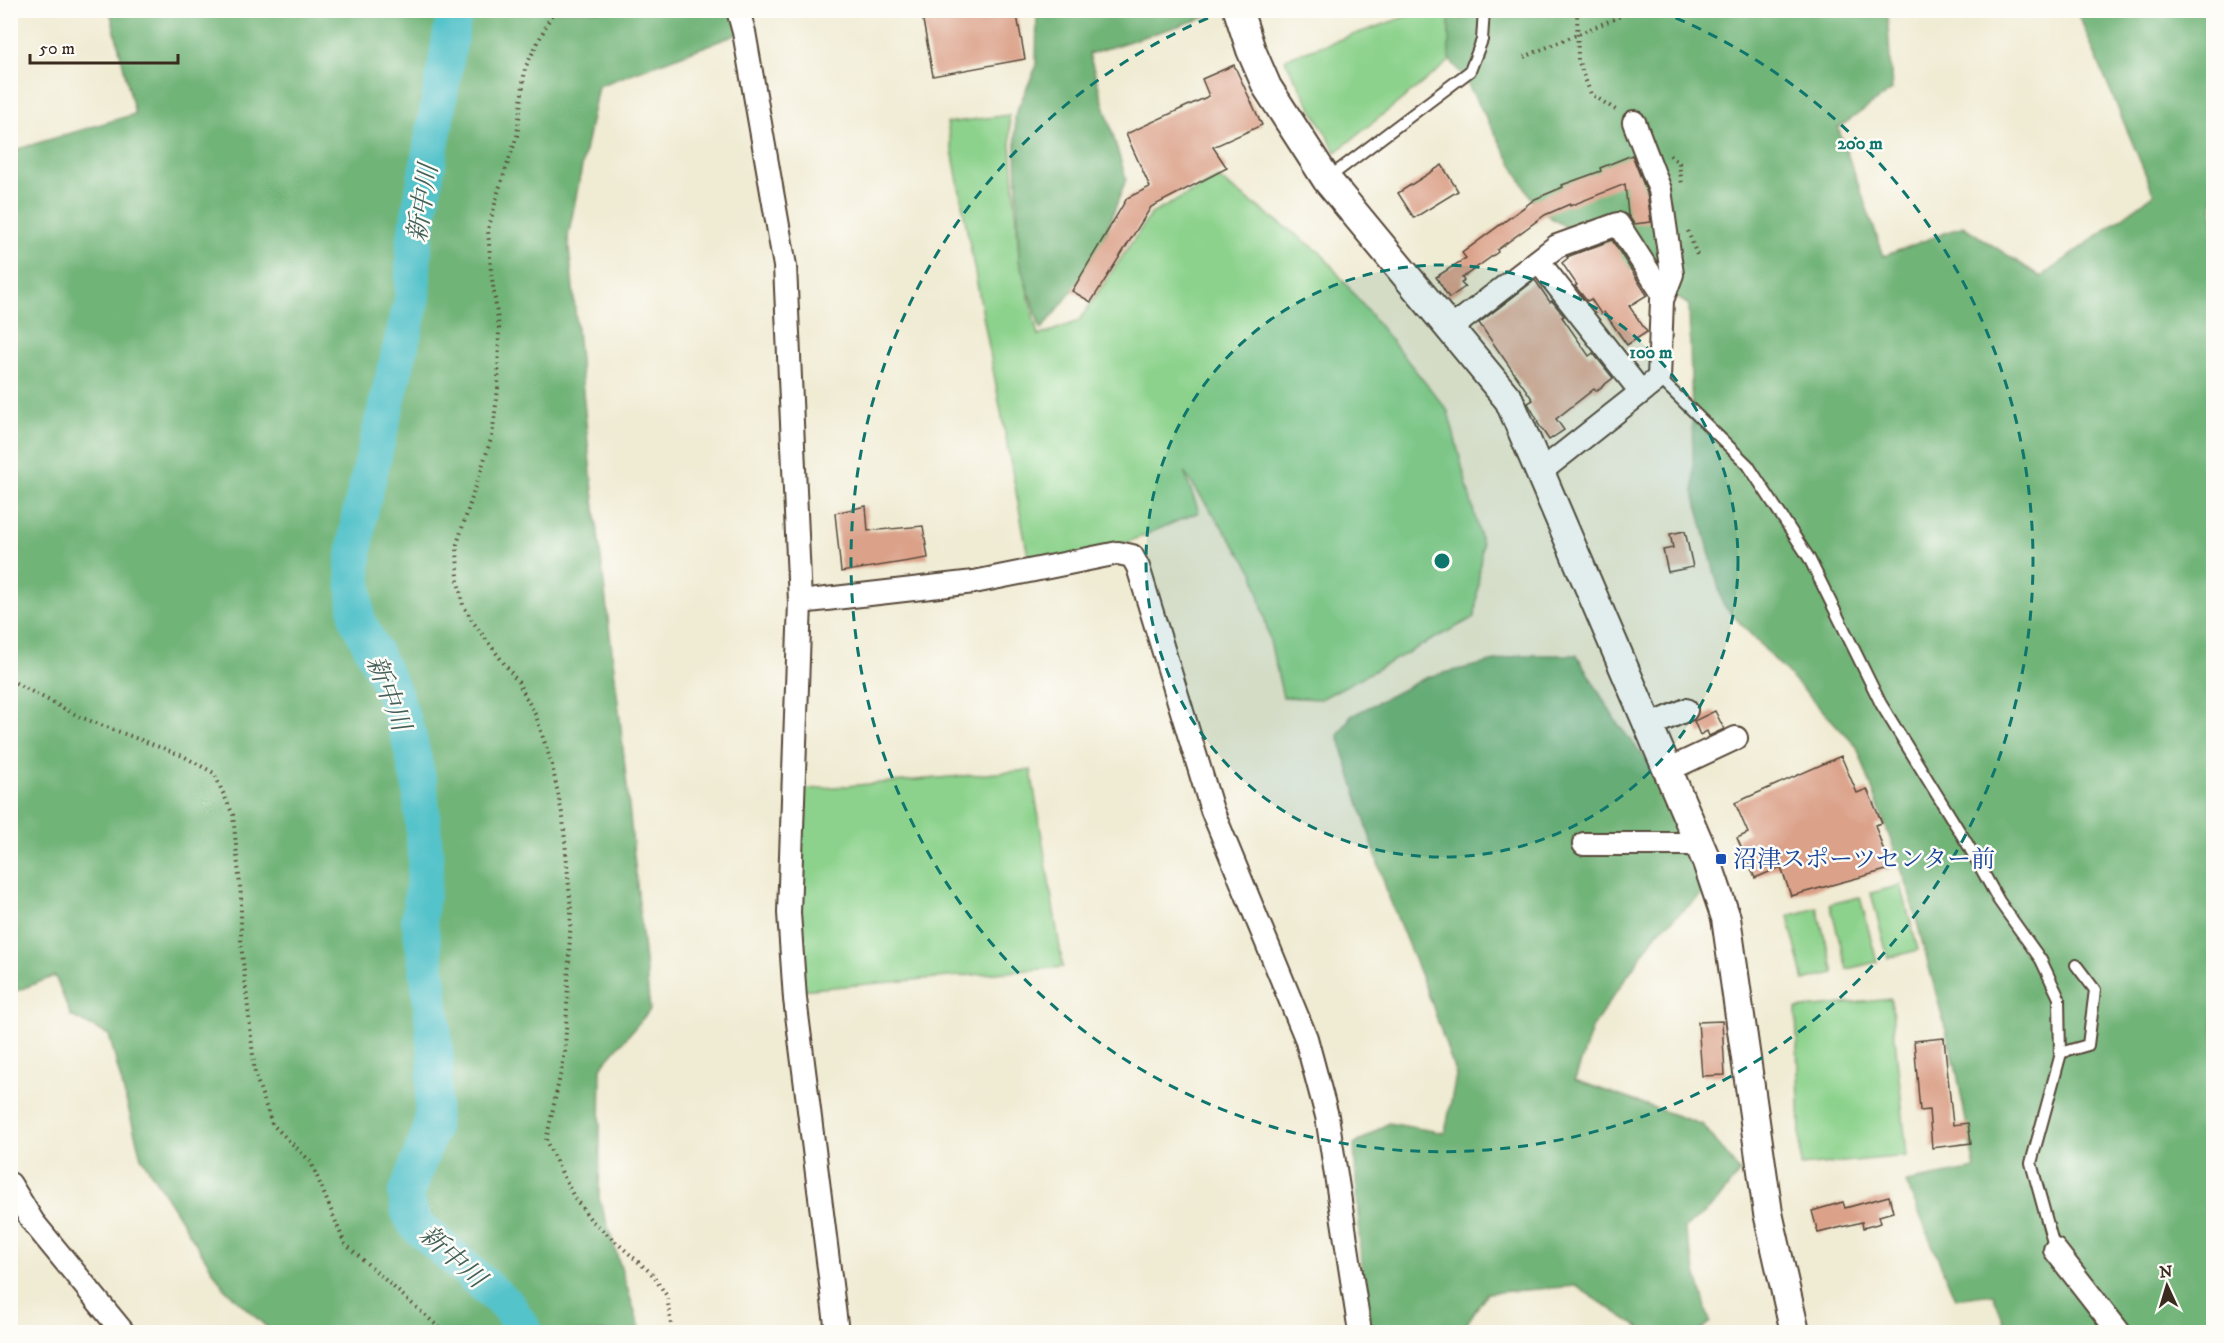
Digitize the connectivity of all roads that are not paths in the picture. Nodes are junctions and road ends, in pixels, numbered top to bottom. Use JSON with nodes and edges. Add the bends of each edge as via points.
{"nodes":[{"id":1,"x":738,"y":10,"type":"edge"},
{"id":2,"x":1238,"y":10,"type":"edge"},
{"id":3,"x":1484,"y":10,"type":"edge"},
{"id":4,"x":1634,"y":122,"type":"dead end"},
{"id":5,"x":1327,"y":180,"type":"junction"},
{"id":6,"x":1538,"y":261,"type":"junction"},
{"id":7,"x":1664,"y":294,"type":"junction"},
{"id":8,"x":1450,"y":329,"type":"junction"},
{"id":9,"x":1659,"y":378,"type":"junction"},
{"id":10,"x":1641,"y":392,"type":"junction"},
{"id":11,"x":1539,"y":472,"type":"junction"},
{"id":12,"x":800,"y":602,"type":"junction"},
{"id":13,"x":1686,"y":710,"type":"dead end"},
{"id":14,"x":1648,"y":726,"type":"junction"},
{"id":15,"x":1736,"y":738,"type":"dead end"},
{"id":16,"x":1668,"y":770,"type":"junction"},
{"id":17,"x":1584,"y":844,"type":"dead end"},
{"id":18,"x":1700,"y":844,"type":"junction"},
{"id":19,"x":2076,"y":965,"type":"dead end"},
{"id":20,"x":2060,"y":1053,"type":"junction"},
{"id":21,"x":10,"y":1184,"type":"edge"},
{"id":22,"x":2055,"y":1250,"type":"joint"},
{"id":23,"x":123,"y":1332,"type":"edge"},
{"id":24,"x":837,"y":1332,"type":"edge"},
{"id":25,"x":1360,"y":1332,"type":"edge"},
{"id":26,"x":1794,"y":1332,"type":"edge"},
{"id":27,"x":2119,"y":1332,"type":"edge"}],
"edges":[{"from":1,"to":12,"type":"street","via":[[785,267]]},
{"from":2,"to":5,"type":"street","via":[[1267,87]]},
{"from":3,"to":5,"type":"lane","via":[[1482,39],[1470,71]]},
{"from":4,"to":7,"type":"street","via":[[1660,190],[1672,274]]},
{"from":5,"to":8,"type":"street"},
{"from":6,"to":7,"type":"street","via":[[1557,246],[1618,224]]},
{"from":6,"to":8,"type":"street"},
{"from":6,"to":10,"type":"street"},
{"from":7,"to":9,"type":"street"},
{"from":8,"to":11,"type":"street","via":[[1509,400]]},
{"from":9,"to":10,"type":"street"},
{"from":9,"to":20,"type":"lane","via":[[1748,465],[1809,558],[1881,704],[1999,901],[2041,960],[2058,998]]},
{"from":10,"to":11,"type":"street"},
{"from":11,"to":14,"type":"street"},
{"from":12,"to":24,"type":"street","via":[[789,913],[795,999]]},
{"from":12,"to":25,"type":"street","via":[[974,582],[1118,553],[1132,556],[1212,810],[1306,1038],[1327,1116]]},
{"from":13,"to":14,"type":"street"},
{"from":14,"to":16,"type":"street"},
{"from":15,"to":16,"type":"street"},
{"from":16,"to":18,"type":"street"},
{"from":17,"to":18,"type":"street"},
{"from":18,"to":26,"type":"street","via":[[1726,918],[1768,1213]]},
{"from":19,"to":20,"type":"lane","via":[[2095,990],[2088,1044]]},
{"from":20,"to":22,"type":"lane","via":[[2031,1163]]},
{"from":21,"to":23,"type":"street","via":[[33,1222]]},
{"from":22,"to":27,"type":"street"}]}
